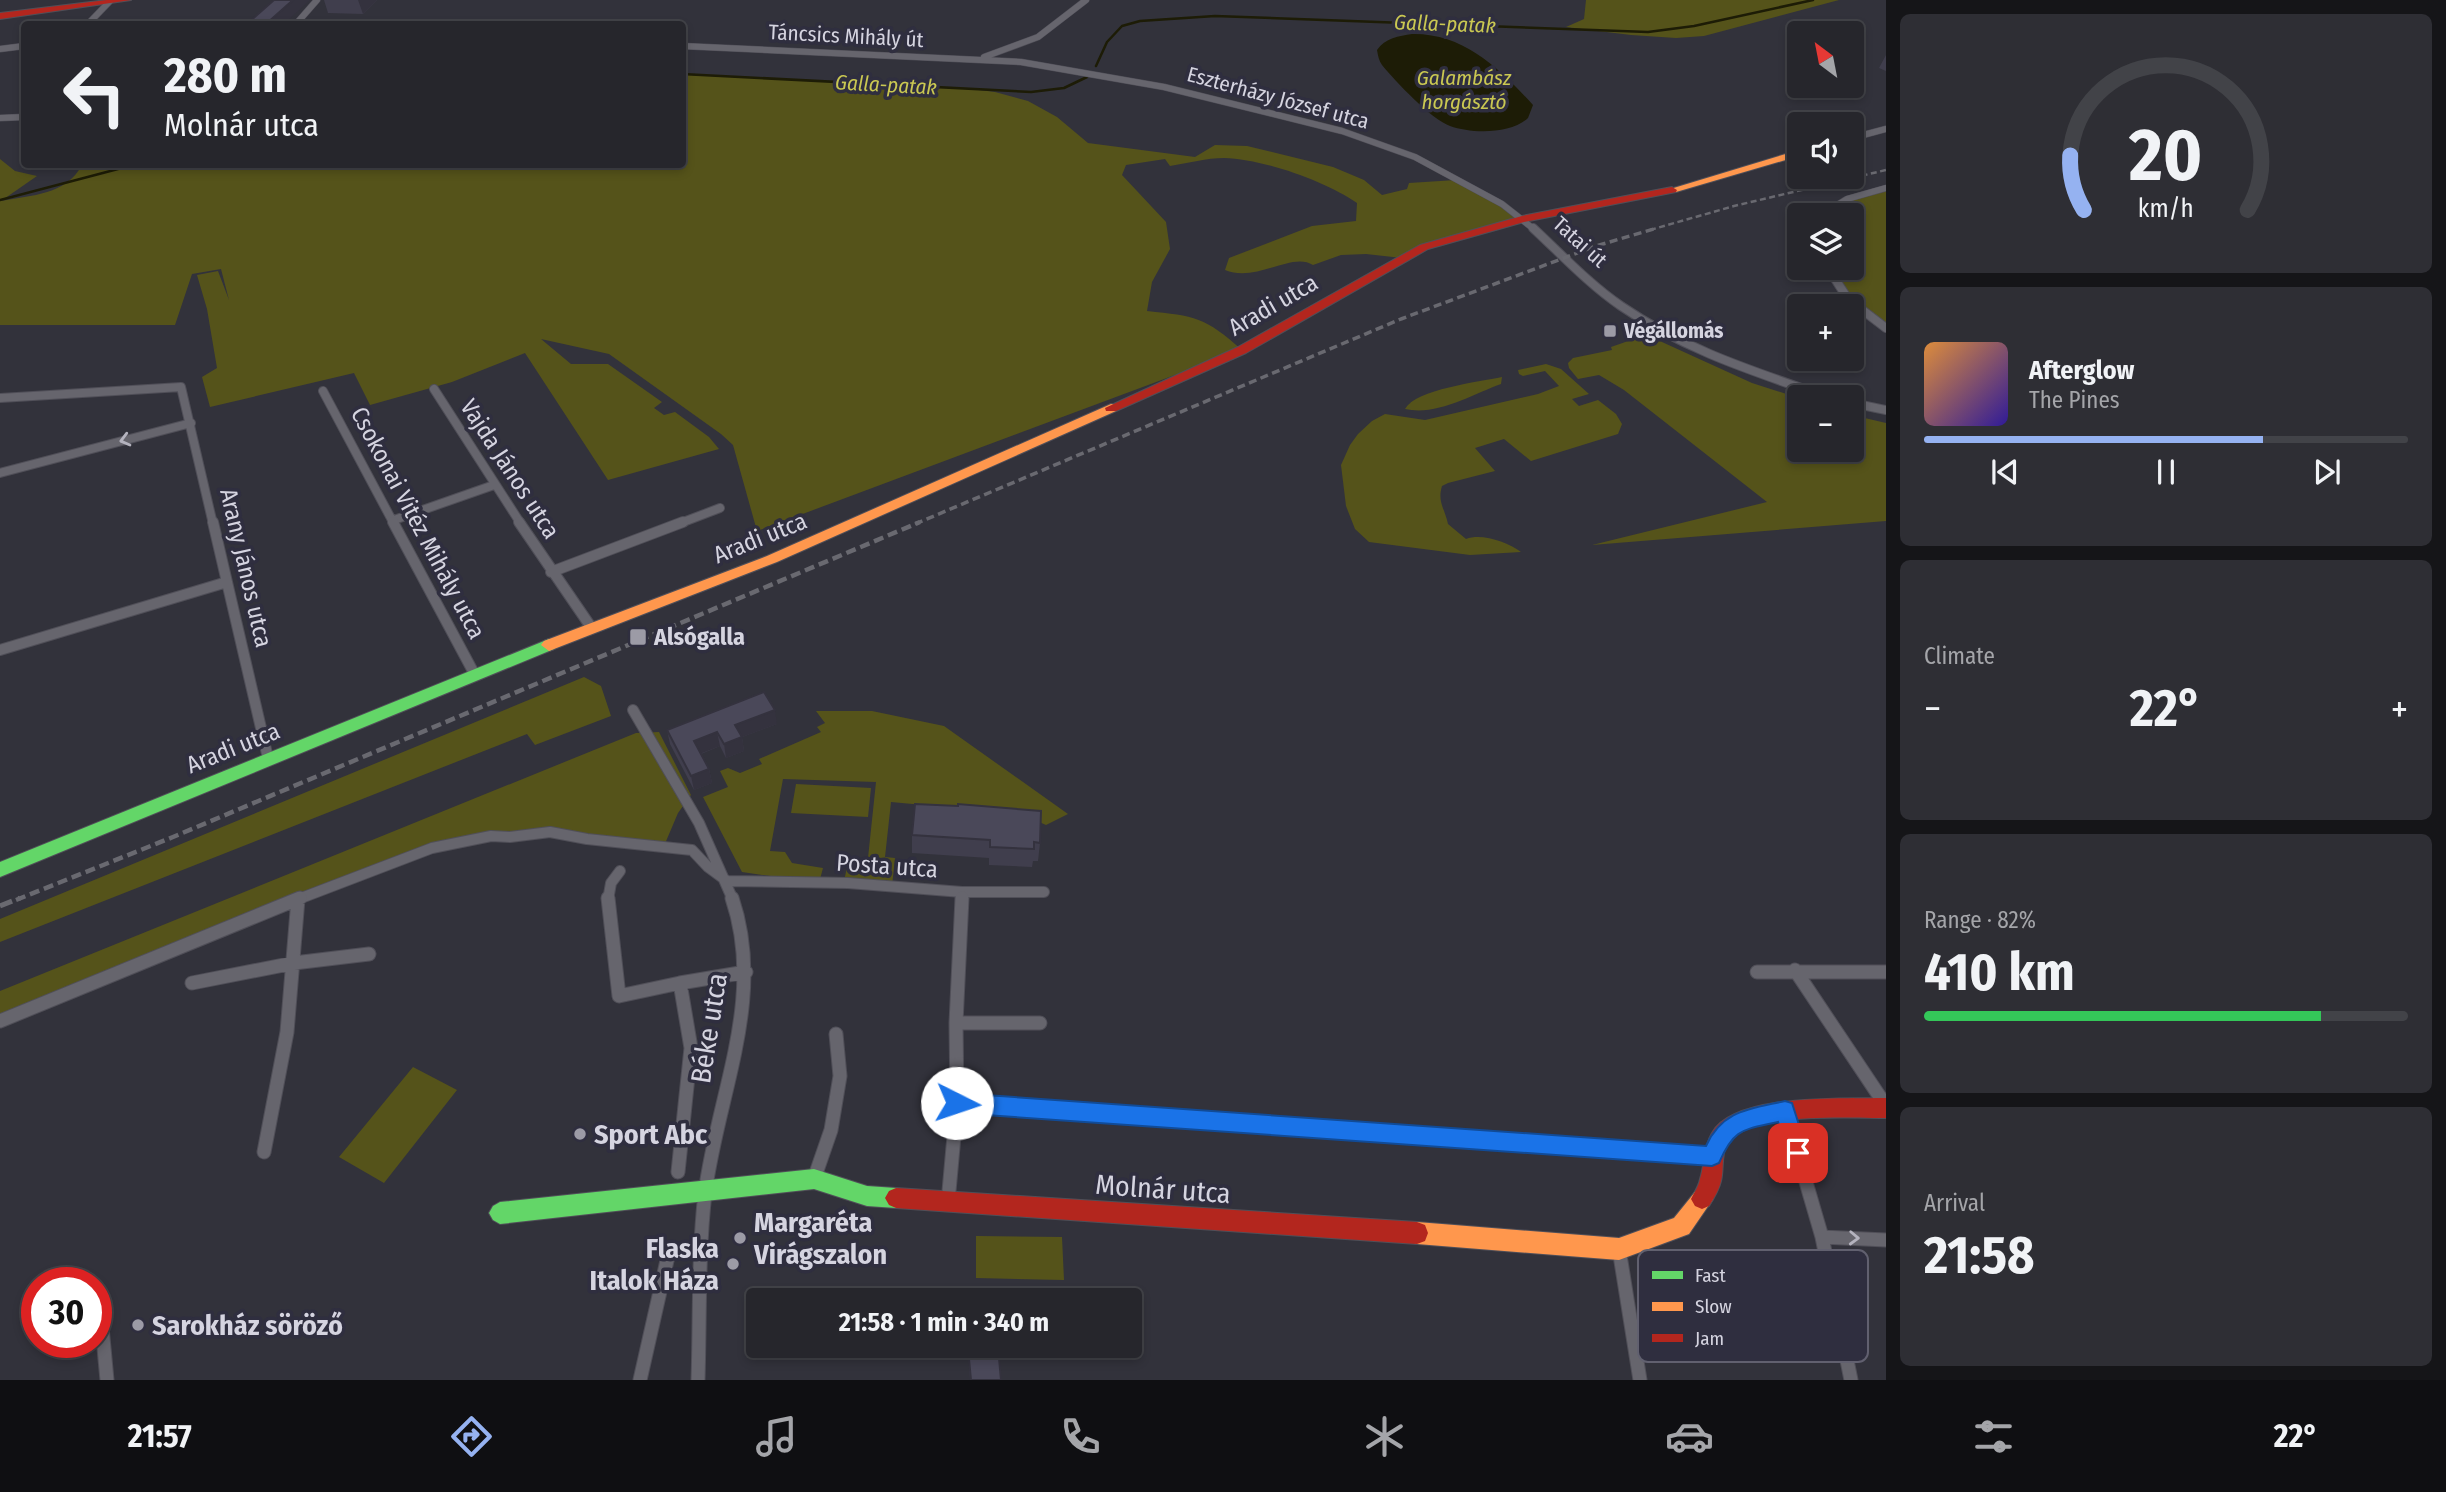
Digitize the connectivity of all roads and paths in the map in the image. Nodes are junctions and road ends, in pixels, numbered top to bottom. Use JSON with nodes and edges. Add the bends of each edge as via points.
{"nodes":[{"id":1,"x":127,"y":0,"type":"edge"},
{"id":2,"x":317,"y":0,"type":"edge"},
{"id":3,"x":1086,"y":0,"type":"edge"},
{"id":4,"x":109,"y":1,"type":"edge"},
{"id":5,"x":0,"y":16,"type":"edge"},
{"id":6,"x":91,"y":21,"type":"edge"},
{"id":7,"x":299,"y":21,"type":"edge"},
{"id":8,"x":1028,"y":44,"type":"junction"},
{"id":9,"x":21,"y":46,"type":"edge"},
{"id":10,"x":686,"y":46,"type":"edge"},
{"id":11,"x":0,"y":49,"type":"edge"},
{"id":12,"x":978,"y":59,"type":"junction"},
{"id":13,"x":1007,"y":61,"type":"junction"},
{"id":14,"x":21,"y":117,"type":"edge"},
{"id":15,"x":0,"y":118,"type":"edge"},
{"id":16,"x":1886,"y":129,"type":"edge"},
{"id":17,"x":1864,"y":135,"type":"edge"},
{"id":18,"x":1787,"y":156,"type":"edge"},
{"id":19,"x":1886,"y":188,"type":"edge"},
{"id":20,"x":1839,"y":203,"type":"edge"},
{"id":21,"x":1522,"y":219,"type":"junction"},
{"id":22,"x":1836,"y":280,"type":"edge"},
{"id":23,"x":1886,"y":328,"type":"edge"},
{"id":24,"x":1793,"y":385,"type":"edge"},
{"id":25,"x":434,"y":389,"type":"dead end"},
{"id":26,"x":323,"y":391,"type":"dead end"},
{"id":27,"x":0,"y":398,"type":"edge"},
{"id":28,"x":1864,"y":405,"type":"edge"},
{"id":29,"x":1886,"y":410,"type":"edge"},
{"id":30,"x":191,"y":423,"type":"junction"},
{"id":31,"x":0,"y":473,"type":"edge"},
{"id":32,"x":494,"y":485,"type":"junction"},
{"id":33,"x":720,"y":508,"type":"dead end"},
{"id":34,"x":394,"y":520,"type":"junction"},
{"id":35,"x":551,"y":572,"type":"junction"},
{"id":36,"x":227,"y":582,"type":"junction"},
{"id":37,"x":591,"y":627,"type":"junction"},
{"id":38,"x":0,"y":650,"type":"edge"},
{"id":39,"x":475,"y":675,"type":"junction"},
{"id":40,"x":633,"y":710,"type":"dead end"},
{"id":41,"x":268,"y":758,"type":"junction"},
{"id":42,"x":0,"y":870,"type":"edge"},
{"id":43,"x":620,"y":871,"type":"dead end"},
{"id":44,"x":727,"y":881,"type":"junction"},
{"id":45,"x":961,"y":892,"type":"junction"},
{"id":46,"x":1044,"y":892,"type":"dead end"},
{"id":47,"x":299,"y":899,"type":"junction"},
{"id":48,"x":369,"y":954,"type":"dead end"},
{"id":49,"x":294,"y":963,"type":"junction"},
{"id":50,"x":1795,"y":970,"type":"junction"},
{"id":51,"x":746,"y":972,"type":"junction"},
{"id":52,"x":1757,"y":972,"type":"dead end"},
{"id":53,"x":1886,"y":972,"type":"edge"},
{"id":54,"x":191,"y":983,"type":"dead end"},
{"id":55,"x":680,"y":983,"type":"junction"},
{"id":56,"x":0,"y":1021,"type":"edge"},
{"id":57,"x":956,"y":1023,"type":"junction"},
{"id":58,"x":1040,"y":1023,"type":"dead end"},
{"id":59,"x":836,"y":1034,"type":"dead end"},
{"id":60,"x":957,"y":1103,"type":"junction"},
{"id":61,"x":1886,"y":1107,"type":"edge"},
{"id":62,"x":1785,"y":1110,"type":"junction"},
{"id":63,"x":264,"y":1152,"type":"dead end"},
{"id":64,"x":1712,"y":1156,"type":"junction"},
{"id":65,"x":678,"y":1172,"type":"dead end"},
{"id":66,"x":814,"y":1180,"type":"junction"},
{"id":67,"x":705,"y":1193,"type":"junction"},
{"id":68,"x":948,"y":1202,"type":"junction"},
{"id":69,"x":500,"y":1213,"type":"dead end"},
{"id":70,"x":1822,"y":1237,"type":"junction"},
{"id":71,"x":1886,"y":1240,"type":"edge"},
{"id":72,"x":1619,"y":1249,"type":"junction"},
{"id":73,"x":1825,"y":1250,"type":"edge"},
{"id":74,"x":668,"y":1256,"type":"dead end"},
{"id":75,"x":105,"y":1358,"type":"edge"},
{"id":76,"x":1847,"y":1362,"type":"edge"},
{"id":77,"x":107,"y":1380,"type":"edge"},
{"id":78,"x":640,"y":1380,"type":"edge"},
{"id":79,"x":698,"y":1380,"type":"edge"},
{"id":80,"x":1640,"y":1380,"type":"edge"},
{"id":81,"x":1851,"y":1380,"type":"edge"}],
"edges":[{"from":1,"to":4,"type":"street"},
{"from":2,"to":7,"type":"street"},
{"from":3,"to":8,"type":"street"},
{"from":4,"to":5,"type":"street"},
{"from":4,"to":6,"type":"street"},
{"from":8,"to":12,"type":"street"},
{"from":8,"to":13,"type":"street","via":[[1011,53]]},
{"from":9,"to":11,"type":"street"},
{"from":10,"to":12,"type":"street","name":"Táncsics Mihály út"},
{"from":12,"to":13,"type":"street","name":"Táncsics Mihály út"},
{"from":13,"to":21,"type":"street","name":"Eszterházy József utca","via":[[1022,59],[1225,101],[1365,138],[1447,172]]},
{"from":14,"to":15,"type":"street"},
{"from":16,"to":17,"type":"street"},
{"from":18,"to":21,"type":"street","name":"Tatai út","via":[[1653,195]]},
{"from":19,"to":20,"type":"street"},
{"from":21,"to":24,"type":"street","name":"Tatai út","via":[[1619,305],[1656,328],[1700,352]]},
{"from":21,"to":37,"type":"street","name":"Aradi utca","via":[[1424,247],[1230,356],[772,559]]},
{"from":22,"to":23,"type":"street","via":[[1848,299]]},
{"from":25,"to":32,"type":"street","name":"Vajda János utca"},
{"from":26,"to":34,"type":"street","name":"Csokonai Vitéz Mihály utca"},
{"from":27,"to":30,"type":"street","name":"Arany János utca","via":[[181,387]]},
{"from":28,"to":29,"type":"street"},
{"from":30,"to":31,"type":"street","one_way":true},
{"from":30,"to":36,"type":"street","name":"Arany János utca"},
{"from":32,"to":34,"type":"street"},
{"from":32,"to":35,"type":"street","name":"Vajda János utca"},
{"from":33,"to":35,"type":"street","name":"Vajda János utca"},
{"from":34,"to":39,"type":"street","name":"Csokonai Vitéz Mihály utca"},
{"from":35,"to":37,"type":"street","name":"Vajda János utca"},
{"from":36,"to":38,"type":"street"},
{"from":36,"to":41,"type":"street","name":"Arany János utca"},
{"from":37,"to":39,"type":"street","name":"Aradi utca"},
{"from":39,"to":41,"type":"street","name":"Aradi utca"},
{"from":40,"to":44,"type":"street","name":"Béke utca"},
{"from":41,"to":42,"type":"street","name":"Aradi utca"},
{"from":43,"to":55,"type":"street","via":[[608,897],[619,996]]},
{"from":44,"to":45,"type":"street","name":"Posta utca","via":[[848,883]]},
{"from":44,"to":47,"type":"street","via":[[692,850],[550,831],[432,848]]},
{"from":44,"to":51,"type":"street","name":"Béke utca","via":[[744,943]]},
{"from":45,"to":46,"type":"street","name":"Posta utca"},
{"from":45,"to":57,"type":"street"},
{"from":47,"to":49,"type":"street"},
{"from":47,"to":56,"type":"street"},
{"from":48,"to":49,"type":"street"},
{"from":49,"to":54,"type":"street"},
{"from":49,"to":63,"type":"street"},
{"from":50,"to":52,"type":"street"},
{"from":50,"to":53,"type":"street"},
{"from":50,"to":61,"type":"street"},
{"from":51,"to":55,"type":"street"},
{"from":51,"to":67,"type":"street","name":"Béke utca"},
{"from":55,"to":65,"type":"street","via":[[691,1048]]},
{"from":57,"to":58,"type":"street"},
{"from":57,"to":60,"type":"street"},
{"from":59,"to":66,"type":"street","via":[[840,1076],[831,1130]]},
{"from":60,"to":64,"type":"street"},
{"from":60,"to":68,"type":"street"},
{"from":61,"to":62,"type":"street","name":"Molnár utca"},
{"from":62,"to":64,"type":"street","name":"Molnár utca","via":[[1740,1121],[1721,1135]]},
{"from":62,"to":70,"type":"street"},
{"from":64,"to":72,"type":"street","name":"Molnár utca","via":[[1711,1179],[1701,1202],[1681,1226]]},
{"from":66,"to":67,"type":"street","name":"Molnár utca"},
{"from":66,"to":68,"type":"street","name":"Molnár utca","via":[[867,1196]]},
{"from":67,"to":69,"type":"street","name":"Molnár utca"},
{"from":67,"to":79,"type":"street","name":"Béke utca"},
{"from":68,"to":72,"type":"street","name":"Molnár utca"},
{"from":70,"to":71,"type":"street","one_way":true},
{"from":70,"to":73,"type":"street"},
{"from":72,"to":80,"type":"street"},
{"from":74,"to":78,"type":"street"},
{"from":75,"to":77,"type":"street"},
{"from":76,"to":81,"type":"street"}]}
